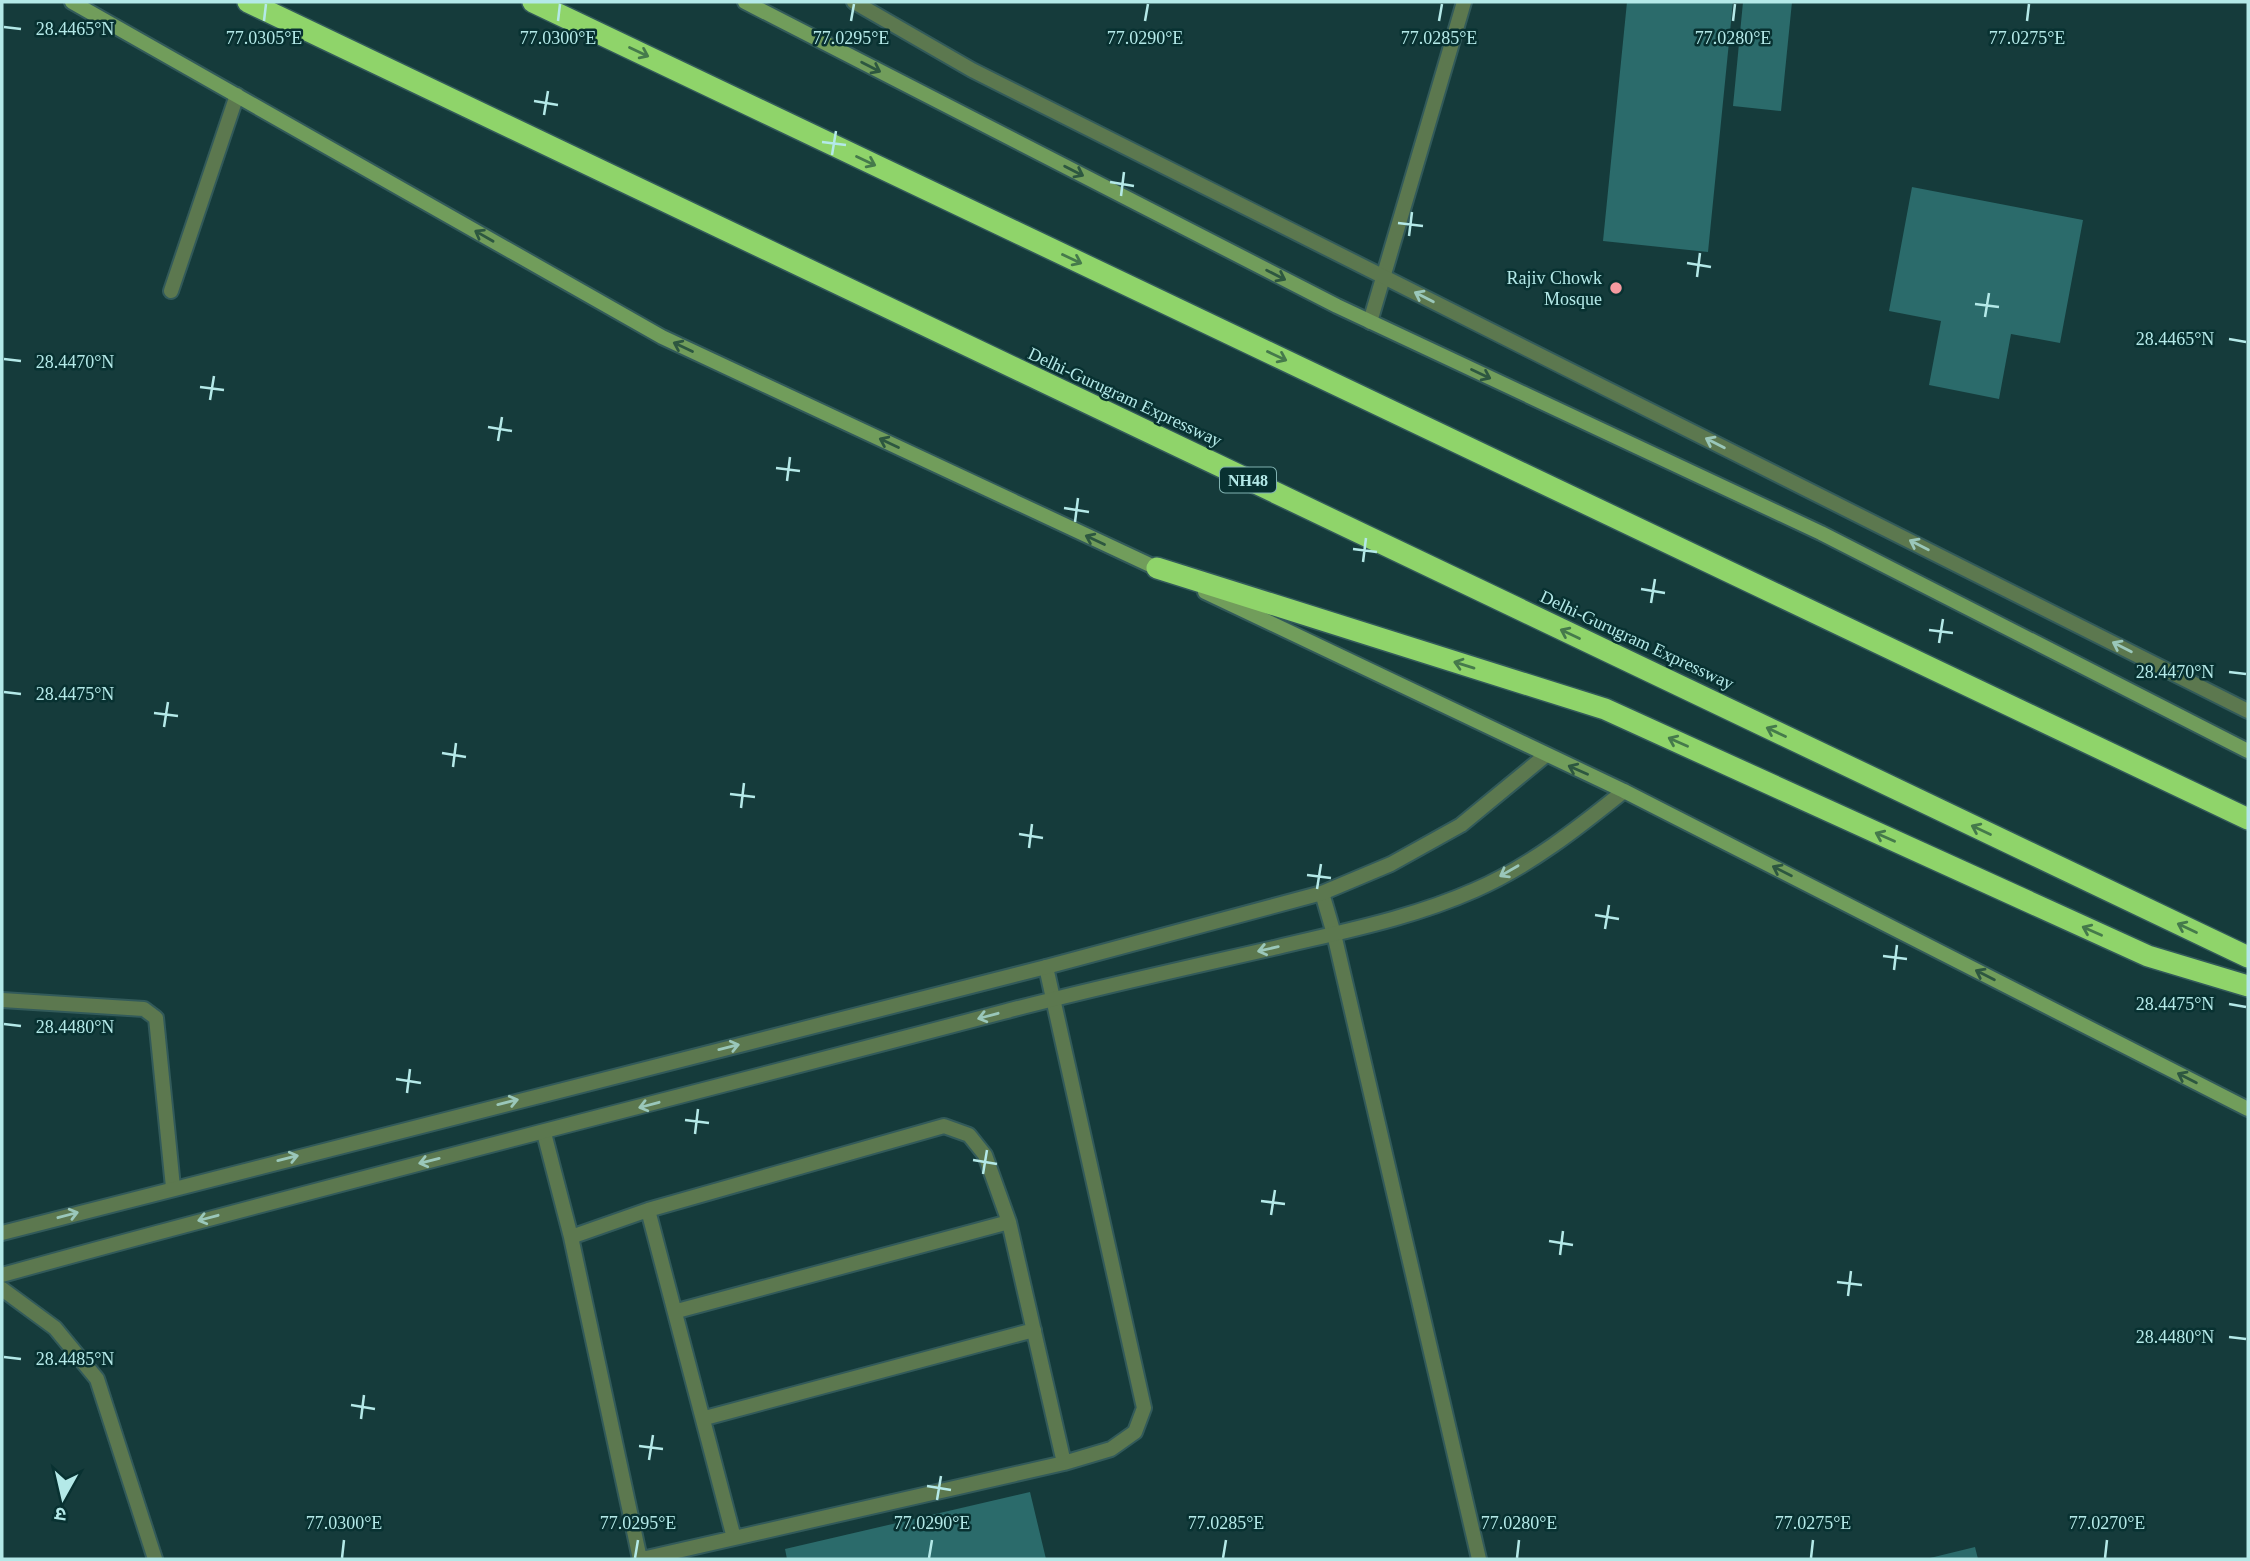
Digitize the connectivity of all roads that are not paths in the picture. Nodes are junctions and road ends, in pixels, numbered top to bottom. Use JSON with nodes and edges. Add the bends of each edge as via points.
{"nodes":[{"id":1,"x":72,"y":2,"type":"edge"},
{"id":2,"x":248,"y":2,"type":"edge"},
{"id":3,"x":533,"y":2,"type":"edge"},
{"id":4,"x":745,"y":2,"type":"edge"},
{"id":5,"x":854,"y":2,"type":"edge"},
{"id":6,"x":1464,"y":2,"type":"edge"},
{"id":7,"x":237,"y":95,"type":"junction"},
{"id":8,"x":1385,"y":277,"type":"junction"},
{"id":9,"x":171,"y":292,"type":"dead end"},
{"id":10,"x":1370,"y":322,"type":"junction"},
{"id":11,"x":1157,"y":568,"type":"junction"},
{"id":12,"x":2248,"y":711,"type":"edge"},
{"id":13,"x":2248,"y":751,"type":"edge"},
{"id":14,"x":1546,"y":755,"type":"junction"},
{"id":15,"x":1624,"y":791,"type":"junction"},
{"id":16,"x":2248,"y":819,"type":"edge"},
{"id":17,"x":1322,"y":893,"type":"junction"},
{"id":18,"x":1334,"y":934,"type":"junction"},
{"id":19,"x":2248,"y":957,"type":"edge"},
{"id":20,"x":1046,"y":967,"type":"junction"},
{"id":21,"x":2248,"y":986,"type":"edge"},
{"id":22,"x":1054,"y":999,"type":"junction"},
{"id":23,"x":2,"y":1000,"type":"edge"},
{"id":24,"x":2248,"y":1109,"type":"edge"},
{"id":25,"x":544,"y":1133,"type":"junction"},
{"id":26,"x":173,"y":1187,"type":"junction"},
{"id":27,"x":648,"y":1210,"type":"junction"},
{"id":28,"x":1009,"y":1222,"type":"junction"},
{"id":29,"x":2,"y":1233,"type":"edge"},
{"id":30,"x":571,"y":1237,"type":"junction"},
{"id":31,"x":2,"y":1275,"type":"edge"},
{"id":32,"x":2,"y":1289,"type":"edge"},
{"id":33,"x":677,"y":1311,"type":"junction"},
{"id":34,"x":1034,"y":1330,"type":"junction"},
{"id":35,"x":705,"y":1418,"type":"junction"},
{"id":36,"x":1064,"y":1463,"type":"junction"},
{"id":37,"x":734,"y":1538,"type":"junction"},
{"id":38,"x":155,"y":1559,"type":"edge"},
{"id":39,"x":641,"y":1559,"type":"edge"},
{"id":40,"x":1479,"y":1559,"type":"edge"}],
"edges":[{"from":1,"to":7,"type":"main road"},
{"from":19,"to":2,"type":"highway","name":"Delhi-Gurugram Expressway","number":"NH48","one_way":true},
{"from":3,"to":16,"type":"highway","one_way":true},
{"from":4,"to":10,"type":"main road","one_way":true},
{"from":5,"to":8,"type":"street","via":[[971,69]]},
{"from":6,"to":8,"type":"street"},
{"from":7,"to":9,"type":"street"},
{"from":11,"to":7,"type":"main road","one_way":true,"via":[[662,337]]},
{"from":8,"to":10,"type":"street"},
{"from":12,"to":8,"type":"street","one_way":true},
{"from":10,"to":13,"type":"main road","one_way":true,"via":[[1822,533]]},
{"from":11,"to":14,"type":"main road"},
{"from":21,"to":11,"type":"highway","one_way":true,"via":[[2148,956],[1605,709]]},
{"from":15,"to":14,"type":"main road","one_way":true},
{"from":14,"to":17,"type":"street","via":[[1461,825],[1391,864]]},
{"from":15,"to":18,"type":"street","one_way":true,"via":[[1568,836],[1478,889],[1410,916]]},
{"from":24,"to":15,"type":"main road","one_way":true},
{"from":17,"to":18,"type":"street"},
{"from":17,"to":20,"type":"street"},
{"from":18,"to":22,"type":"street","one_way":true},
{"from":18,"to":40,"type":"street"},
{"from":20,"to":22,"type":"street"},
{"from":26,"to":20,"type":"street","one_way":true},
{"from":22,"to":25,"type":"street","one_way":true},
{"from":22,"to":36,"type":"street","via":[[1144,1408],[1135,1432],[1111,1449]]},
{"from":23,"to":26,"type":"street","via":[[144,1009],[156,1017]]},
{"from":25,"to":30,"type":"street"},
{"from":25,"to":31,"type":"street","one_way":true,"via":[[323,1186]]},
{"from":29,"to":26,"type":"street","one_way":true},
{"from":27,"to":28,"type":"street","via":[[944,1126],[969,1135],[985,1155]]},
{"from":27,"to":30,"type":"street"},
{"from":27,"to":33,"type":"street"},
{"from":28,"to":33,"type":"street"},
{"from":28,"to":34,"type":"street"},
{"from":30,"to":39,"type":"street"},
{"from":32,"to":38,"type":"street","via":[[55,1328],[97,1379]]},
{"from":33,"to":35,"type":"street"},
{"from":34,"to":35,"type":"street"},
{"from":34,"to":36,"type":"street"},
{"from":35,"to":37,"type":"street"},
{"from":36,"to":37,"type":"street"},
{"from":37,"to":39,"type":"street"}]}
